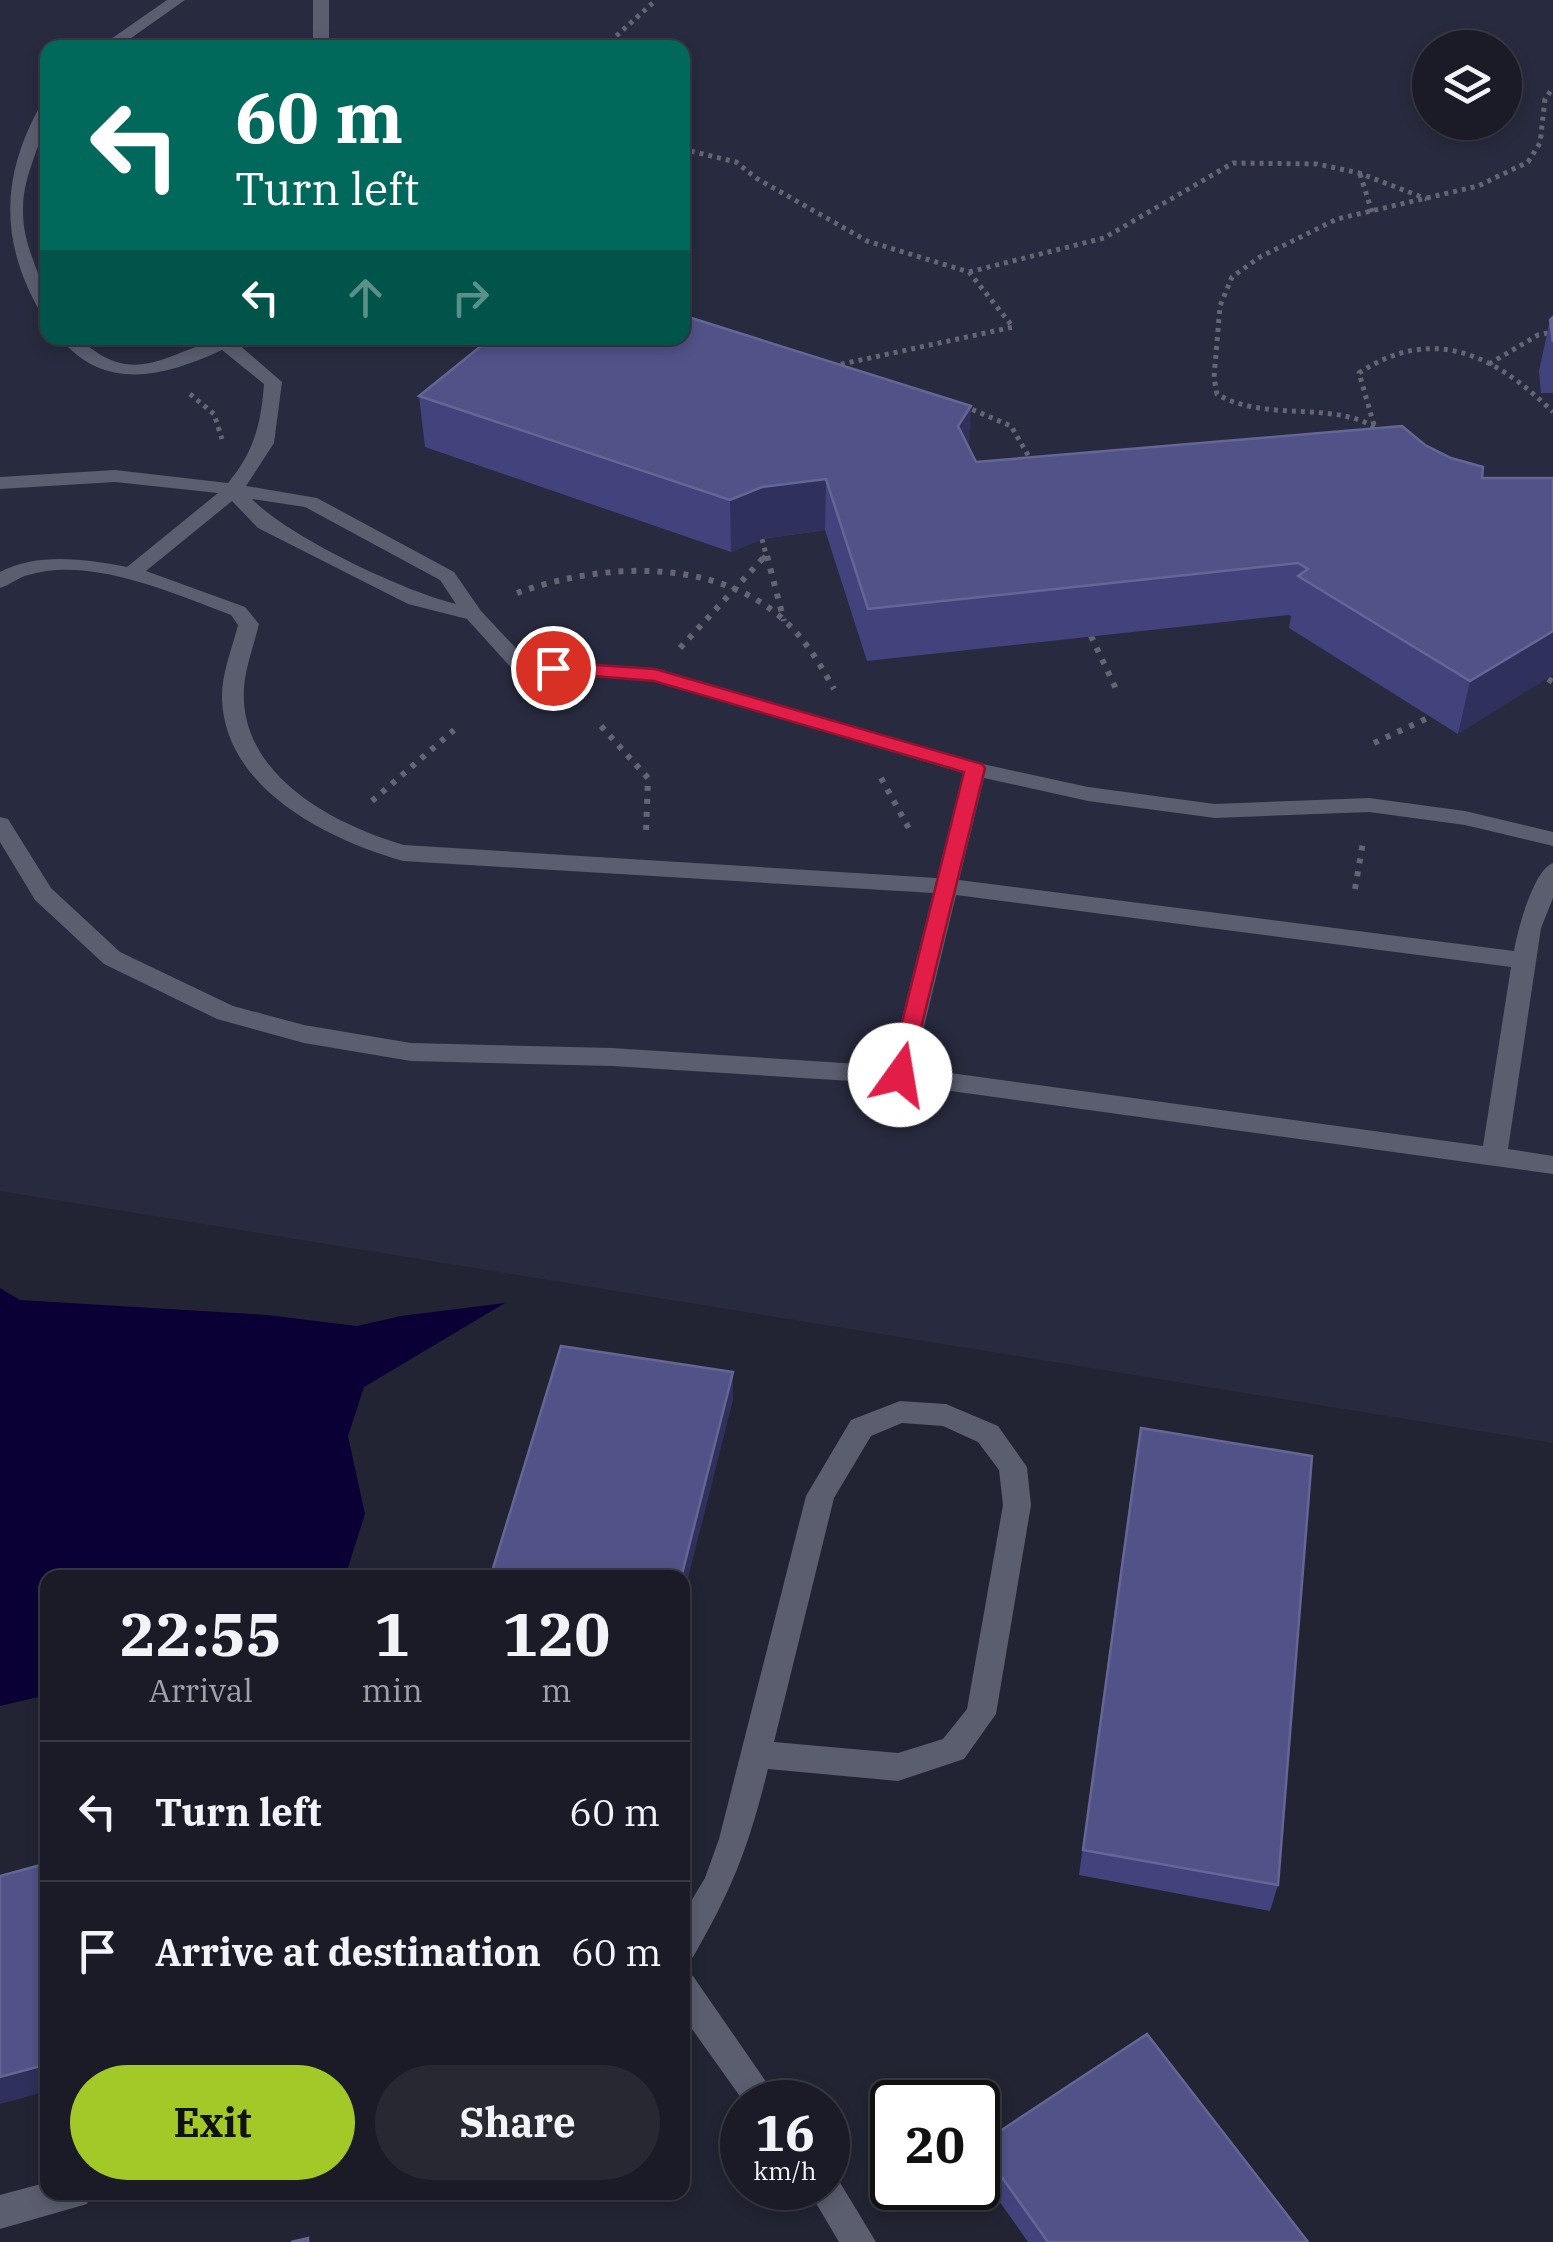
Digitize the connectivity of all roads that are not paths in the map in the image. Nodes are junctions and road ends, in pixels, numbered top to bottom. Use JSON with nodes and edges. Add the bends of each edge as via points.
{"nodes":[{"id":1,"x":177,"y":0,"type":"edge"},
{"id":2,"x":321,"y":0,"type":"edge"},
{"id":3,"x":118,"y":40,"type":"edge"},
{"id":4,"x":321,"y":40,"type":"edge"},
{"id":5,"x":40,"y":120,"type":"edge"},
{"id":6,"x":40,"y":297,"type":"edge"},
{"id":7,"x":77,"y":345,"type":"edge"},
{"id":8,"x":217,"y":345,"type":"edge"},
{"id":9,"x":234,"y":345,"type":"edge"},
{"id":10,"x":0,"y":483,"type":"edge"},
{"id":11,"x":232,"y":490,"type":"junction"},
{"id":12,"x":134,"y":571,"type":"junction"},
{"id":13,"x":0,"y":582,"type":"edge"},
{"id":14,"x":474,"y":614,"type":"junction"},
{"id":15,"x":975,"y":768,"type":"junction"},
{"id":16,"x":0,"y":824,"type":"edge"},
{"id":17,"x":1553,"y":840,"type":"edge"},
{"id":18,"x":1553,"y":871,"type":"edge"},
{"id":19,"x":947,"y":886,"type":"junction"},
{"id":20,"x":1523,"y":960,"type":"junction"},
{"id":21,"x":900,"y":1075,"type":"junction"},
{"id":22,"x":1494,"y":1156,"type":"junction"},
{"id":23,"x":1553,"y":1165,"type":"edge"},
{"id":24,"x":756,"y":1754,"type":"junction"},
{"id":25,"x":690,"y":1936,"type":"edge"},
{"id":26,"x":690,"y":1998,"type":"edge"},
{"id":27,"x":748,"y":2080,"type":"edge"},
{"id":28,"x":44,"y":2200,"type":"edge"},
{"id":29,"x":838,"y":2210,"type":"edge"},
{"id":30,"x":0,"y":2212,"type":"edge"},
{"id":31,"x":859,"y":2242,"type":"edge"}],
"edges":[{"from":1,"to":3,"type":"street"},
{"from":2,"to":4,"type":"street"},
{"from":5,"to":6,"type":"street","via":[[21,153],[13,190],[24,268]]},
{"from":7,"to":8,"type":"street","via":[[105,368],[147,373]]},
{"from":9,"to":11,"type":"street","via":[[273,382],[261,451]]},
{"from":10,"to":11,"type":"street","via":[[115,476]]},
{"from":11,"to":12,"type":"street"},
{"from":11,"to":14,"type":"street","via":[[264,524],[416,600]]},
{"from":11,"to":14,"type":"street","via":[[310,502],[447,576]]},
{"from":12,"to":13,"type":"street","via":[[97,564],[29,567]]},
{"from":12,"to":19,"type":"street","via":[[238,611],[249,624],[232,705],[244,746],[281,790],[371,845],[455,859]]},
{"from":14,"to":15,"type":"street","via":[[522,666],[655,675]]},
{"from":15,"to":17,"type":"street","via":[[1175,807],[1369,804]]},
{"from":15,"to":19,"type":"street"},
{"from":16,"to":21,"type":"street","via":[[43,894],[112,958],[226,1013],[411,1052]]},
{"from":18,"to":20,"type":"street","via":[[1528,928]]},
{"from":19,"to":20,"type":"street"},
{"from":19,"to":21,"type":"street"},
{"from":20,"to":22,"type":"street"},
{"from":21,"to":22,"type":"street"},
{"from":22,"to":23,"type":"street"},
{"from":24,"to":24,"type":"street","via":[[820,1496],[860,1428],[900,1412],[946,1415],[988,1434],[1013,1467],[1017,1506],[981,1714],[953,1749],[898,1767]]},
{"from":24,"to":25,"type":"street","via":[[735,1839]]},
{"from":26,"to":27,"type":"street"},
{"from":28,"to":30,"type":"street"},
{"from":29,"to":31,"type":"street"}]}
